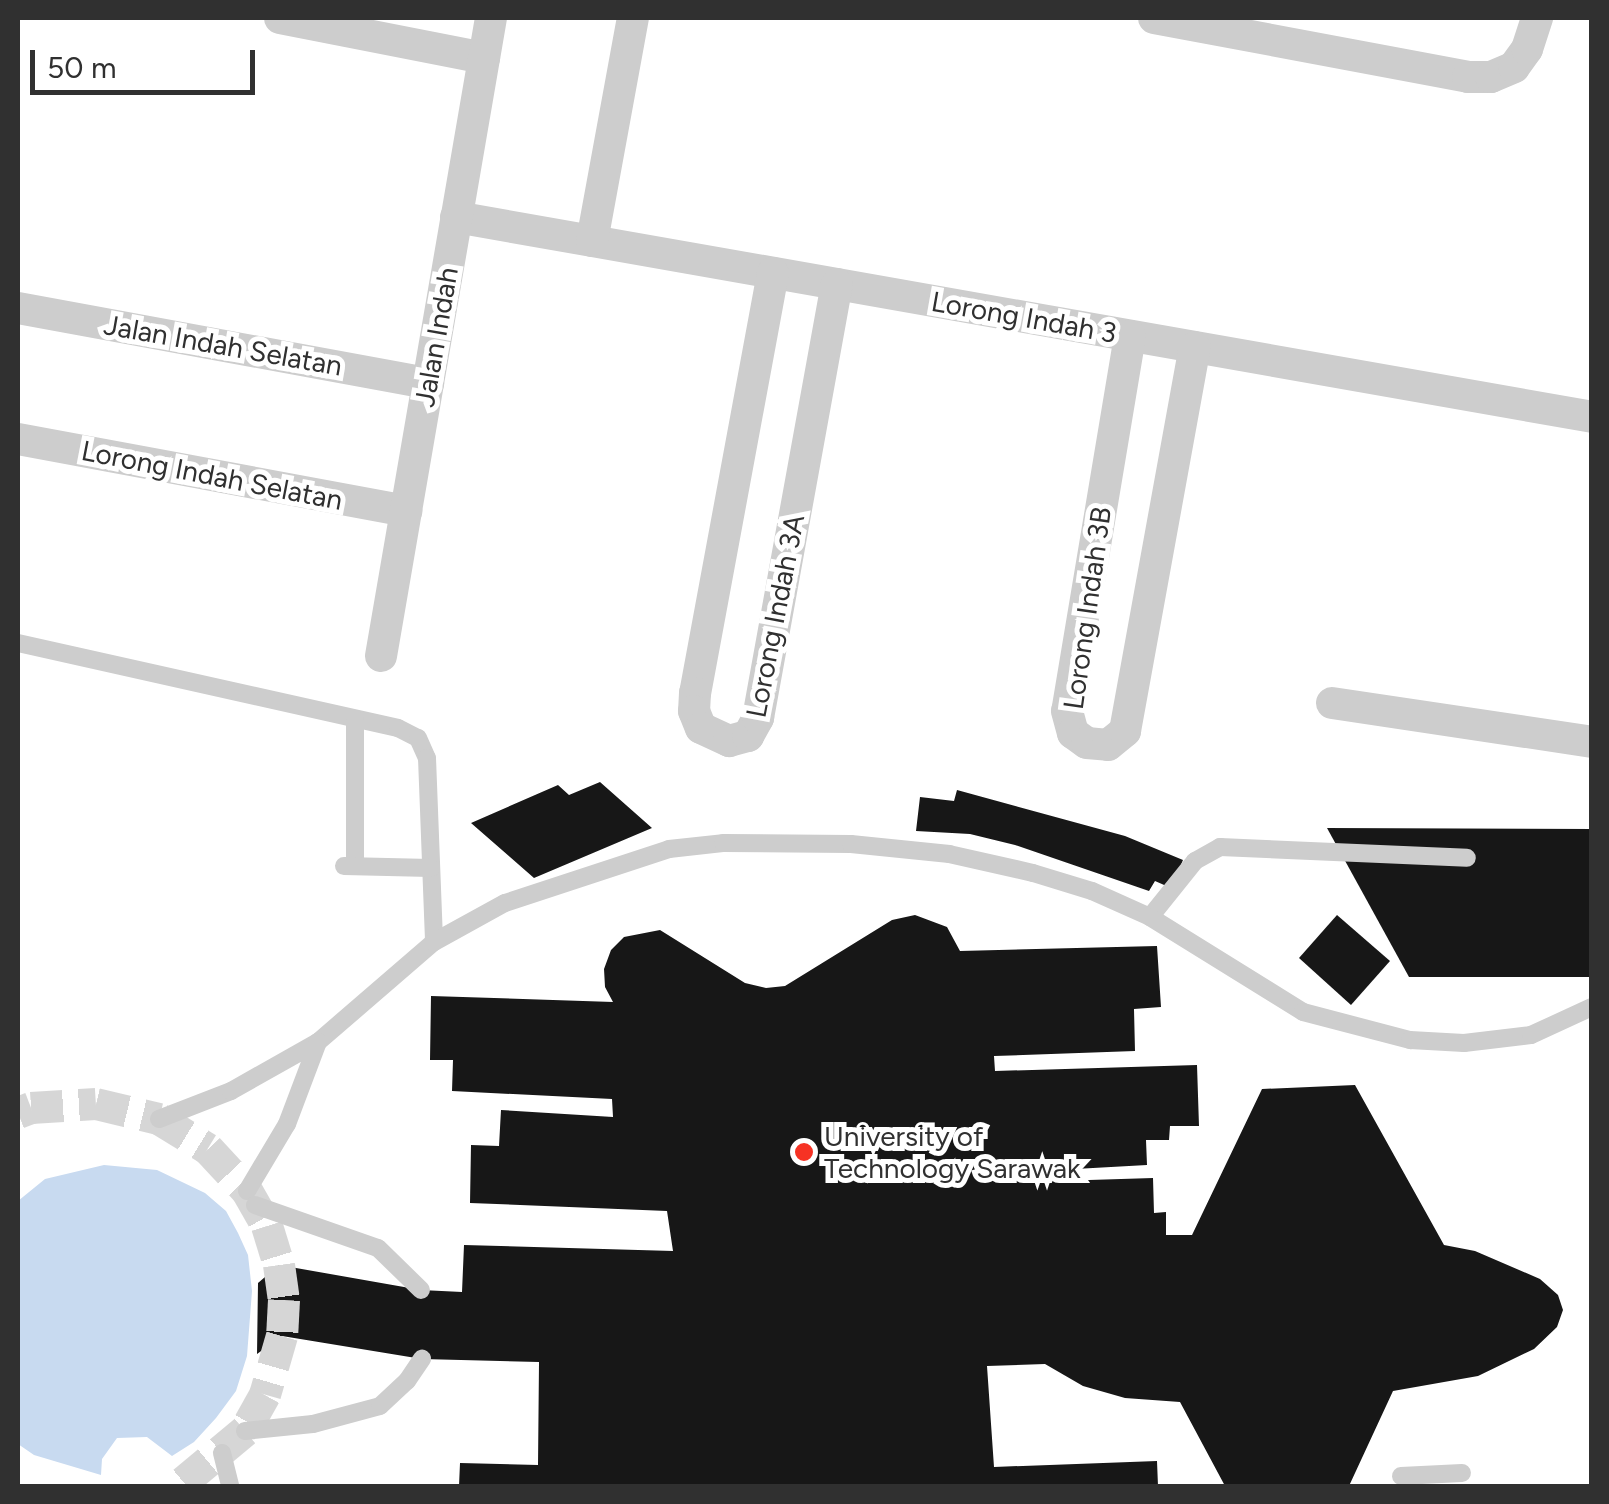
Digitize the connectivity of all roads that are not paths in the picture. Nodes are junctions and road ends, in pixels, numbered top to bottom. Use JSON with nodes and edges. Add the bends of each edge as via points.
{"nodes":[{"id":1,"x":280,"y":18,"type":"edge"},
{"id":2,"x":491,"y":18,"type":"edge"},
{"id":3,"x":632,"y":18,"type":"edge"},
{"id":4,"x":1154,"y":18,"type":"edge"},
{"id":5,"x":1537,"y":18,"type":"edge"},
{"id":6,"x":484,"y":58,"type":"junction"},
{"id":7,"x":456,"y":218,"type":"junction"},
{"id":8,"x":592,"y":241,"type":"junction"},
{"id":9,"x":774,"y":273,"type":"junction"},
{"id":10,"x":837,"y":284,"type":"junction"},
{"id":11,"x":18,"y":308,"type":"edge"},
{"id":12,"x":1130,"y":336,"type":"junction"},
{"id":13,"x":1195,"y":347,"type":"junction"},
{"id":14,"x":428,"y":383,"type":"junction"},
{"id":15,"x":1592,"y":417,"type":"edge"},
{"id":16,"x":18,"y":439,"type":"edge"},
{"id":17,"x":406,"y":511,"type":"junction"},
{"id":18,"x":18,"y":643,"type":"edge"},
{"id":19,"x":381,"y":656,"type":"dead end"},
{"id":20,"x":1332,"y":704,"type":"dead end"},
{"id":21,"x":354,"y":720,"type":"junction"},
{"id":22,"x":1592,"y":742,"type":"edge"},
{"id":23,"x":1467,"y":858,"type":"dead end"},
{"id":24,"x":431,"y":868,"type":"junction"},
{"id":25,"x":1150,"y":917,"type":"junction"},
{"id":26,"x":434,"y":942,"type":"junction"},
{"id":27,"x":1592,"y":1007,"type":"edge"},
{"id":28,"x":318,"y":1042,"type":"junction"},
{"id":29,"x":158,"y":1120,"type":"dead end"},
{"id":30,"x":420,"y":1290,"type":"dead end"},
{"id":31,"x":422,"y":1358,"type":"dead end"},
{"id":32,"x":244,"y":1431,"type":"dead end"},
{"id":33,"x":222,"y":1454,"type":"dead end"},
{"id":34,"x":1462,"y":1473,"type":"dead end"},
{"id":35,"x":1402,"y":1476,"type":"dead end"},
{"id":36,"x":1437,"y":1480,"type":"edge"},
{"id":37,"x":230,"y":1486,"type":"edge"}],
"edges":[{"from":1,"to":6,"type":"street"},
{"from":2,"to":6,"type":"street","name":"Jalan Indah"},
{"from":3,"to":8,"type":"street"},
{"from":4,"to":5,"type":"street","via":[[1468,77],[1514,67]]},
{"from":6,"to":7,"type":"street","name":"Jalan Indah"},
{"from":7,"to":8,"type":"street","name":"Lorong Indah 3"},
{"from":7,"to":14,"type":"street","name":"Jalan Indah"},
{"from":8,"to":9,"type":"street","name":"Lorong Indah 3"},
{"from":9,"to":10,"type":"street","name":"Lorong Indah 3"},
{"from":9,"to":10,"type":"street","name":"Lorong Indah 3A","via":[[694,711],[701,728],[730,741],[748,736],[758,718]]},
{"from":10,"to":12,"type":"street","name":"Lorong Indah 3"},
{"from":11,"to":14,"type":"street","name":"Jalan Indah Selatan"},
{"from":12,"to":13,"type":"street","name":"Lorong Indah 3"},
{"from":12,"to":13,"type":"street","name":"Lorong Indah 3B","via":[[1068,711],[1074,733],[1088,743],[1108,745],[1125,731]]},
{"from":13,"to":15,"type":"street","name":"Lorong Indah 3"},
{"from":14,"to":17,"type":"street","name":"Jalan Indah"},
{"from":16,"to":17,"type":"street","name":"Lorong Indah Selatan"},
{"from":17,"to":19,"type":"street","name":"Jalan Indah"},
{"from":18,"to":21,"type":"lane"},
{"from":20,"to":22,"type":"street"},
{"from":21,"to":24,"type":"lane","via":[[418,738],[426,758]]},
{"from":21,"to":24,"type":"lane","via":[[349,866]]},
{"from":23,"to":25,"type":"lane","via":[[1220,847],[1196,861]]},
{"from":24,"to":26,"type":"lane"},
{"from":25,"to":26,"type":"lane","via":[[1092,891],[949,854],[852,844],[723,843],[669,848],[506,903]]},
{"from":25,"to":27,"type":"lane","via":[[1303,1012],[1410,1040],[1464,1043],[1532,1034]]},
{"from":26,"to":28,"type":"lane"},
{"from":28,"to":29,"type":"lane","via":[[230,1091]]},
{"from":28,"to":30,"type":"lane","via":[[250,1198],[378,1248]]},
{"from":31,"to":32,"type":"lane","via":[[380,1406],[313,1424]]},
{"from":33,"to":37,"type":"lane"},
{"from":34,"to":36,"type":"lane"},
{"from":35,"to":36,"type":"lane"}]}
